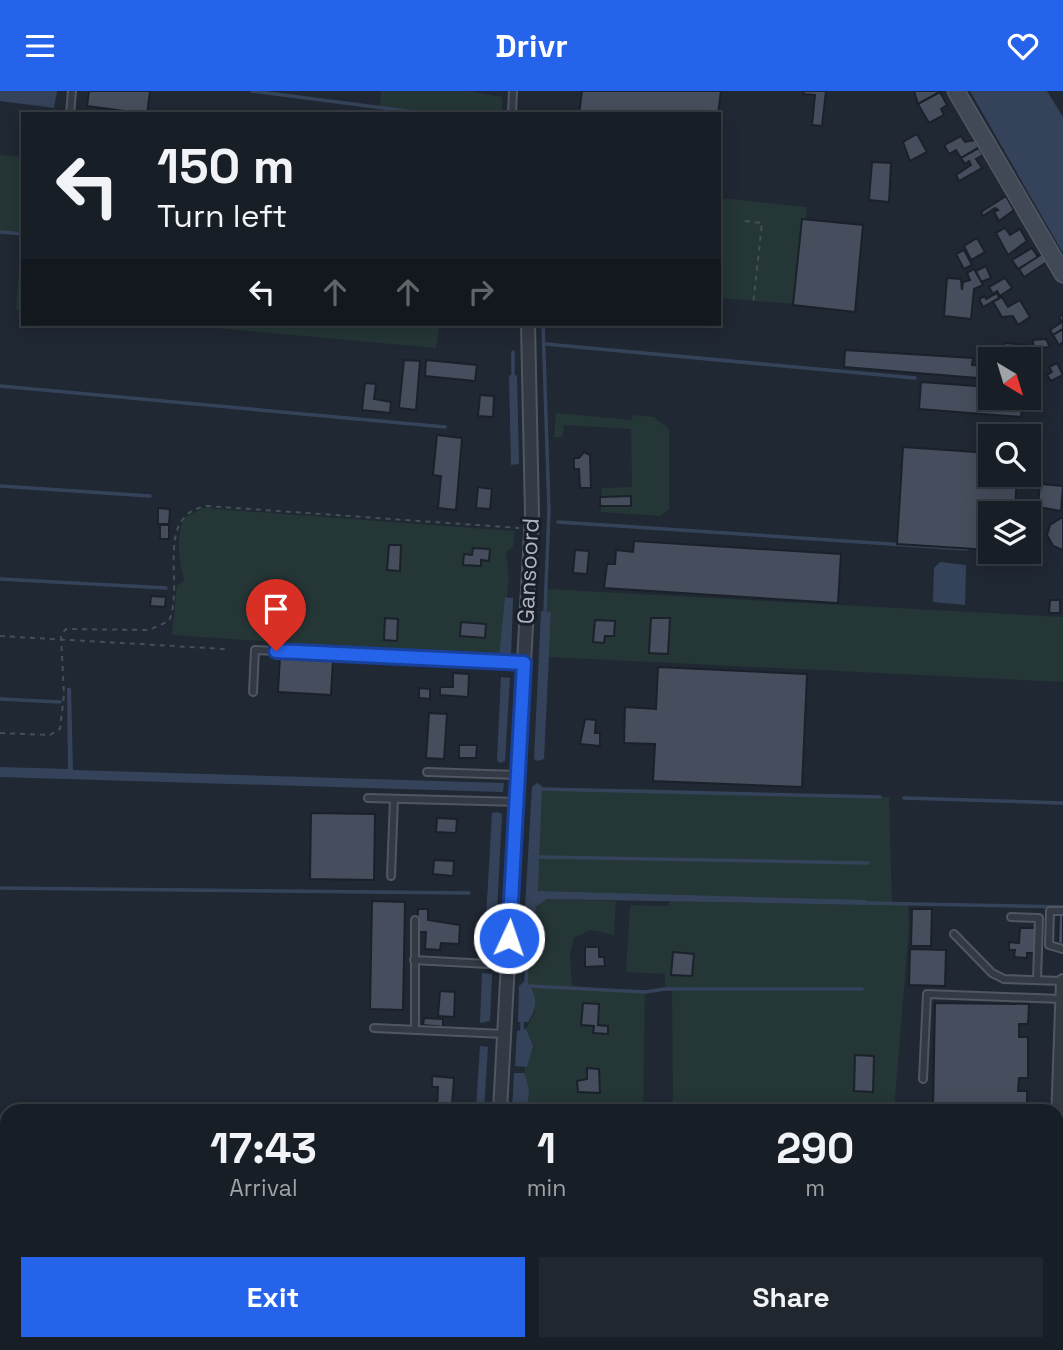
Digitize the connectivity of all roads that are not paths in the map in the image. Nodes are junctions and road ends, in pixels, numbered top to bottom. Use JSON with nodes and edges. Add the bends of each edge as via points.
{"nodes":[{"id":1,"x":72,"y":91,"type":"edge"},
{"id":2,"x":513,"y":91,"type":"edge"},
{"id":3,"x":956,"y":91,"type":"edge"},
{"id":4,"x":69,"y":112,"type":"edge"},
{"id":5,"x":512,"y":112,"type":"edge"},
{"id":6,"x":1063,"y":274,"type":"edge"},
{"id":7,"x":528,"y":326,"type":"edge"},
{"id":8,"x":524,"y":663,"type":"junction"},
{"id":9,"x":253,"y":692,"type":"dead end"},
{"id":10,"x":427,"y":772,"type":"dead end"},
{"id":11,"x":517,"y":775,"type":"junction"},
{"id":12,"x":368,"y":798,"type":"dead end"},
{"id":13,"x":394,"y":799,"type":"junction"},
{"id":14,"x":516,"y":802,"type":"junction"},
{"id":15,"x":391,"y":876,"type":"dead end"},
{"id":16,"x":1063,"y":911,"type":"edge"},
{"id":17,"x":1011,"y":917,"type":"dead end"},
{"id":18,"x":415,"y":920,"type":"dead end"},
{"id":19,"x":954,"y":934,"type":"dead end"},
{"id":20,"x":1063,"y":949,"type":"edge"},
{"id":21,"x":414,"y":960,"type":"junction"},
{"id":22,"x":508,"y":965,"type":"junction"},
{"id":23,"x":1037,"y":980,"type":"junction"},
{"id":24,"x":1062,"y":981,"type":"edge"},
{"id":25,"x":1061,"y":999,"type":"junction"},
{"id":26,"x":374,"y":1028,"type":"dead end"},
{"id":27,"x":415,"y":1028,"type":"junction"},
{"id":28,"x":504,"y":1034,"type":"junction"},
{"id":29,"x":923,"y":1079,"type":"dead end"},
{"id":30,"x":500,"y":1104,"type":"edge"},
{"id":31,"x":1057,"y":1104,"type":"edge"}],
"edges":[{"from":1,"to":4,"type":"lane"},
{"from":2,"to":5,"type":"lane"},
{"from":3,"to":6,"type":"street"},
{"from":7,"to":8,"type":"street","name":"Gansoord","via":[[531,529]]},
{"from":8,"to":9,"type":"lane","via":[[255,650]]},
{"from":8,"to":11,"type":"street","name":"Gansoord"},
{"from":10,"to":11,"type":"lane"},
{"from":11,"to":14,"type":"street","name":"Gansoord"},
{"from":12,"to":13,"type":"lane"},
{"from":13,"to":14,"type":"lane"},
{"from":13,"to":15,"type":"lane"},
{"from":14,"to":22,"type":"street","name":"Gansoord"},
{"from":16,"to":20,"type":"lane","via":[[1050,911],[1049,945]]},
{"from":17,"to":23,"type":"lane","via":[[1039,918]]},
{"from":18,"to":21,"type":"lane"},
{"from":19,"to":23,"type":"lane","via":[[992,973],[1004,979]]},
{"from":21,"to":22,"type":"lane"},
{"from":21,"to":27,"type":"lane"},
{"from":22,"to":28,"type":"street","name":"Gansoord"},
{"from":23,"to":24,"type":"lane"},
{"from":24,"to":25,"type":"street"},
{"from":25,"to":29,"type":"lane","via":[[927,994]]},
{"from":25,"to":31,"type":"street"},
{"from":26,"to":27,"type":"lane"},
{"from":27,"to":28,"type":"lane"},
{"from":28,"to":30,"type":"street","name":"Gansoord"}]}
